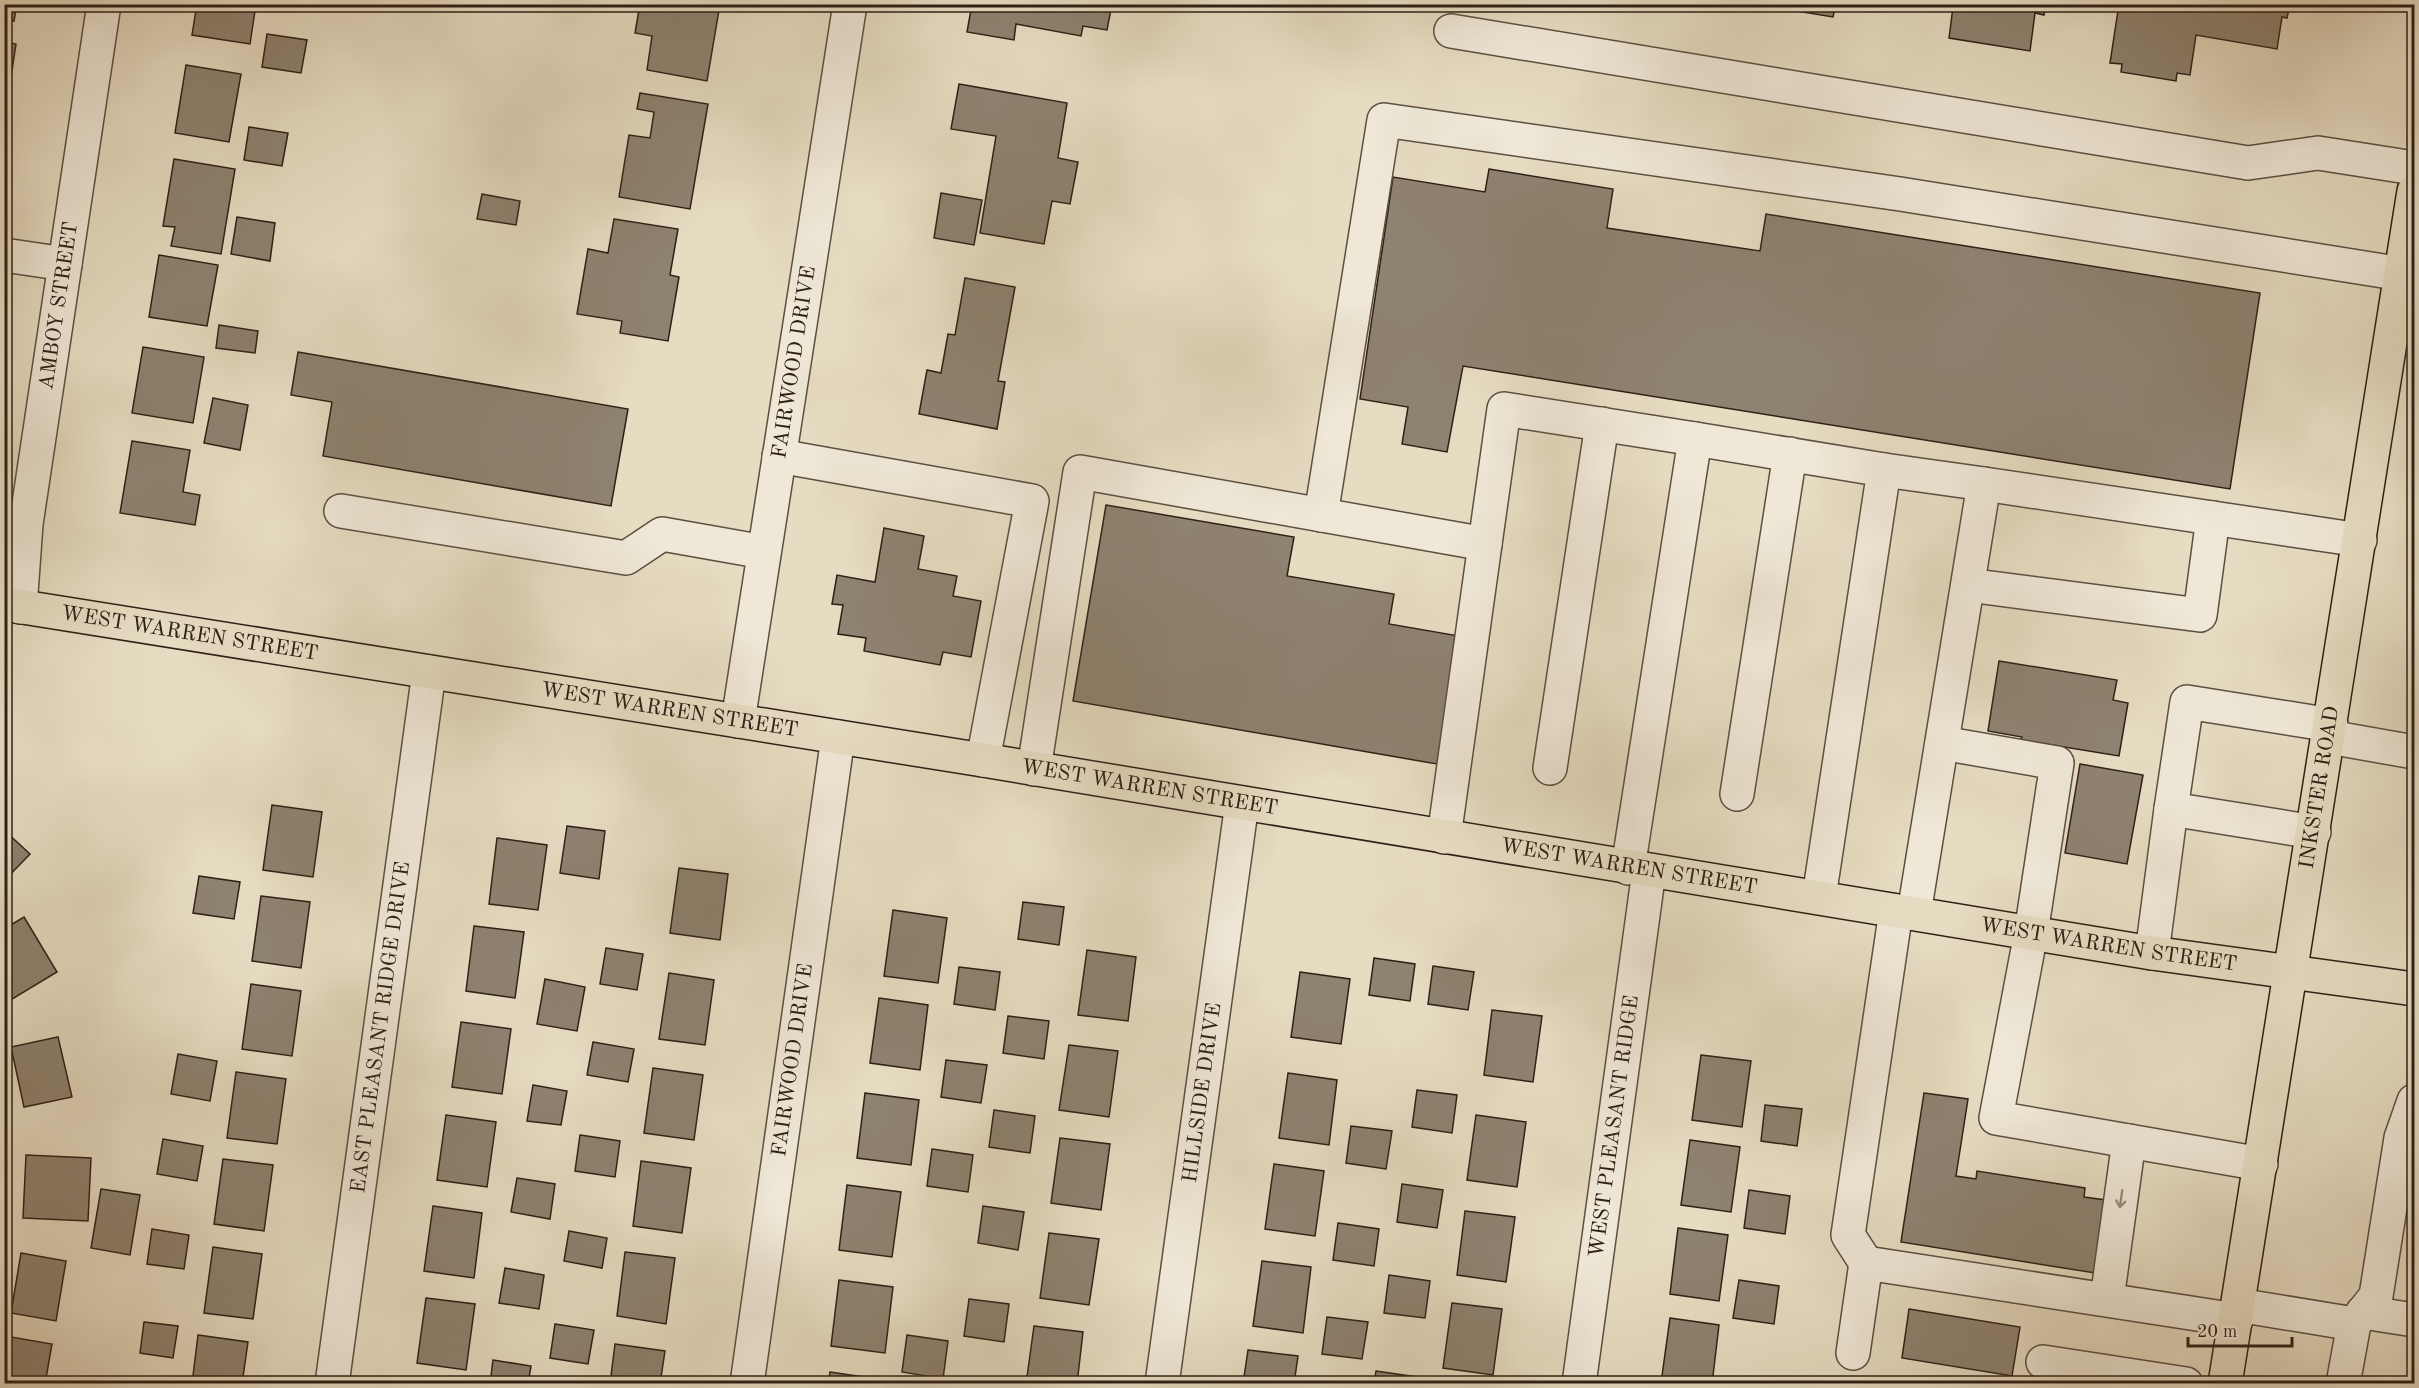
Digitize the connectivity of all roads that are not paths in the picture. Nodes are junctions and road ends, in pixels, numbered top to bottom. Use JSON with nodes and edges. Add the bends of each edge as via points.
{"nodes":[{"id":1,"x":104,"y":4,"type":"edge"},
{"id":2,"x":850,"y":4,"type":"edge"},
{"id":3,"x":1451,"y":31,"type":"dead end"},
{"id":4,"x":2415,"y":168,"type":"edge"},
{"id":5,"x":2415,"y":191,"type":"edge"},
{"id":6,"x":4,"y":255,"type":"edge"},
{"id":7,"x":65,"y":264,"type":"junction"},
{"id":8,"x":2402,"y":274,"type":"junction"},
{"id":9,"x":1602,"y":424,"type":"junction"},
{"id":10,"x":1695,"y":440,"type":"junction"},
{"id":11,"x":1790,"y":454,"type":"junction"},
{"id":12,"x":779,"y":456,"type":"junction"},
{"id":13,"x":1884,"y":470,"type":"junction"},
{"id":14,"x":1984,"y":484,"type":"junction"},
{"id":15,"x":341,"y":511,"type":"dead end"},
{"id":16,"x":1321,"y":515,"type":"junction"},
{"id":17,"x":2213,"y":518,"type":"junction"},
{"id":18,"x":2360,"y":540,"type":"junction"},
{"id":19,"x":1485,"y":544,"type":"junction"},
{"id":20,"x":764,"y":552,"type":"junction"},
{"id":21,"x":1968,"y":585,"type":"junction"},
{"id":22,"x":12,"y":606,"type":"edge"},
{"id":23,"x":429,"y":672,"type":"junction"},
{"id":24,"x":738,"y":721,"type":"junction"},
{"id":25,"x":2330,"y":731,"type":"junction"},
{"id":26,"x":838,"y":737,"type":"junction"},
{"id":27,"x":1942,"y":743,"type":"junction"},
{"id":28,"x":2415,"y":752,"type":"edge"},
{"id":29,"x":983,"y":760,"type":"junction"},
{"id":30,"x":1550,"y":768,"type":"dead end"},
{"id":31,"x":1035,"y":769,"type":"junction"},
{"id":32,"x":1737,"y":794,"type":"dead end"},
{"id":33,"x":1242,"y":803,"type":"junction"},
{"id":34,"x":2171,"y":809,"type":"junction"},
{"id":35,"x":2314,"y":832,"type":"junction"},
{"id":36,"x":1444,"y":837,"type":"junction"},
{"id":37,"x":1639,"y":870,"type":"junction"},
{"id":38,"x":1819,"y":897,"type":"junction"},
{"id":39,"x":1905,"y":912,"type":"junction"},
{"id":40,"x":2031,"y":933,"type":"junction"},
{"id":41,"x":2151,"y":953,"type":"junction"},
{"id":42,"x":2292,"y":972,"type":"junction"},
{"id":43,"x":2415,"y":989,"type":"edge"},
{"id":44,"x":2415,"y":1101,"type":"edge"},
{"id":45,"x":2129,"y":1141,"type":"junction"},
{"id":46,"x":2261,"y":1164,"type":"junction"},
{"id":47,"x":1866,"y":1263,"type":"junction"},
{"id":48,"x":2107,"y":1299,"type":"junction"},
{"id":49,"x":2237,"y":1313,"type":"junction"},
{"id":50,"x":2358,"y":1318,"type":"junction"},
{"id":51,"x":2415,"y":1320,"type":"edge"},
{"id":52,"x":1853,"y":1353,"type":"dead end"},
{"id":53,"x":2043,"y":1362,"type":"dead end"},
{"id":54,"x":332,"y":1383,"type":"edge"},
{"id":55,"x":747,"y":1383,"type":"edge"},
{"id":56,"x":1162,"y":1383,"type":"edge"},
{"id":57,"x":1579,"y":1383,"type":"edge"},
{"id":58,"x":2186,"y":1383,"type":"edge"},
{"id":59,"x":2225,"y":1383,"type":"edge"},
{"id":60,"x":2343,"y":1383,"type":"edge"}],
"edges":[{"from":1,"to":7,"type":"street","name":"AMBOY STREET"},
{"from":2,"to":12,"type":"street","name":"FAIRWOOD DRIVE"},
{"from":3,"to":4,"type":"street","via":[[2248,163],[2318,153]]},
{"from":5,"to":8,"type":"main road","name":"INKSTER ROAD"},
{"from":6,"to":7,"type":"street"},
{"from":7,"to":22,"type":"street","name":"AMBOY STREET"},
{"from":8,"to":16,"type":"street","via":[[1888,192],[1384,120]]},
{"from":8,"to":18,"type":"main road","name":"INKSTER ROAD"},
{"from":9,"to":10,"type":"street"},
{"from":9,"to":19,"type":"street","via":[[1504,409]]},
{"from":9,"to":30,"type":"street"},
{"from":10,"to":11,"type":"street"},
{"from":10,"to":37,"type":"street","name":"WEST PLEASANT RIDGE"},
{"from":11,"to":13,"type":"street"},
{"from":11,"to":32,"type":"street"},
{"from":12,"to":20,"type":"street","name":"FAIRWOOD DRIVE"},
{"from":12,"to":29,"type":"street","via":[[1032,501]]},
{"from":13,"to":14,"type":"street"},
{"from":13,"to":38,"type":"street"},
{"from":14,"to":17,"type":"street"},
{"from":14,"to":21,"type":"street"},
{"from":15,"to":20,"type":"street","via":[[626,558],[662,534]]},
{"from":16,"to":19,"type":"street"},
{"from":16,"to":31,"type":"street","via":[[1080,472]]},
{"from":17,"to":18,"type":"street"},
{"from":17,"to":21,"type":"street","via":[[2200,615]]},
{"from":18,"to":25,"type":"main road","name":"INKSTER ROAD"},
{"from":19,"to":36,"type":"street"},
{"from":20,"to":24,"type":"street","name":"FAIRWOOD DRIVE"},
{"from":21,"to":27,"type":"street"},
{"from":22,"to":23,"type":"main road","name":"WEST WARREN STREET"},
{"from":23,"to":24,"type":"main road","name":"WEST WARREN STREET"},
{"from":23,"to":54,"type":"street","name":"EAST PLEASANT RIDGE DRIVE"},
{"from":24,"to":26,"type":"main road","name":"WEST WARREN STREET"},
{"from":25,"to":28,"type":"street"},
{"from":25,"to":34,"type":"street","via":[[2187,702]]},
{"from":25,"to":35,"type":"main road","name":"INKSTER ROAD"},
{"from":26,"to":29,"type":"main road","name":"WEST WARREN STREET"},
{"from":26,"to":55,"type":"street","name":"FAIRWOOD DRIVE"},
{"from":27,"to":39,"type":"street"},
{"from":27,"to":40,"type":"street","via":[[2057,763]]},
{"from":29,"to":31,"type":"main road","name":"WEST WARREN STREET"},
{"from":31,"to":33,"type":"main road","name":"WEST WARREN STREET"},
{"from":33,"to":36,"type":"main road","name":"WEST WARREN STREET"},
{"from":33,"to":56,"type":"street","name":"HILLSIDE DRIVE"},
{"from":34,"to":35,"type":"street"},
{"from":34,"to":41,"type":"street"},
{"from":35,"to":42,"type":"main road","name":"INKSTER ROAD"},
{"from":36,"to":37,"type":"main road","name":"WEST WARREN STREET"},
{"from":37,"to":38,"type":"main road","name":"WEST WARREN STREET"},
{"from":37,"to":57,"type":"street","name":"WEST PLEASANT RIDGE"},
{"from":38,"to":39,"type":"main road","name":"WEST WARREN STREET"},
{"from":39,"to":40,"type":"main road","name":"WEST WARREN STREET"},
{"from":39,"to":47,"type":"street","via":[[1848,1235]]},
{"from":40,"to":41,"type":"main road","name":"WEST WARREN STREET"},
{"from":40,"to":45,"type":"street","via":[[1996,1118]]},
{"from":41,"to":42,"type":"main road","name":"WEST WARREN STREET"},
{"from":42,"to":43,"type":"main road","name":"WEST WARREN STREET"},
{"from":42,"to":46,"type":"main road","name":"INKSTER ROAD"},
{"from":44,"to":50,"type":"street","via":[[2401,1138],[2376,1296]]},
{"from":45,"to":46,"type":"street"},
{"from":45,"to":48,"type":"street","one_way":true},
{"from":46,"to":49,"type":"main road","name":"INKSTER ROAD"},
{"from":47,"to":48,"type":"street"},
{"from":47,"to":52,"type":"street"},
{"from":48,"to":49,"type":"street"},
{"from":49,"to":50,"type":"street"},
{"from":49,"to":59,"type":"main road","name":"INKSTER ROAD"},
{"from":50,"to":51,"type":"street"},
{"from":50,"to":60,"type":"street"},
{"from":53,"to":58,"type":"street"}]}
